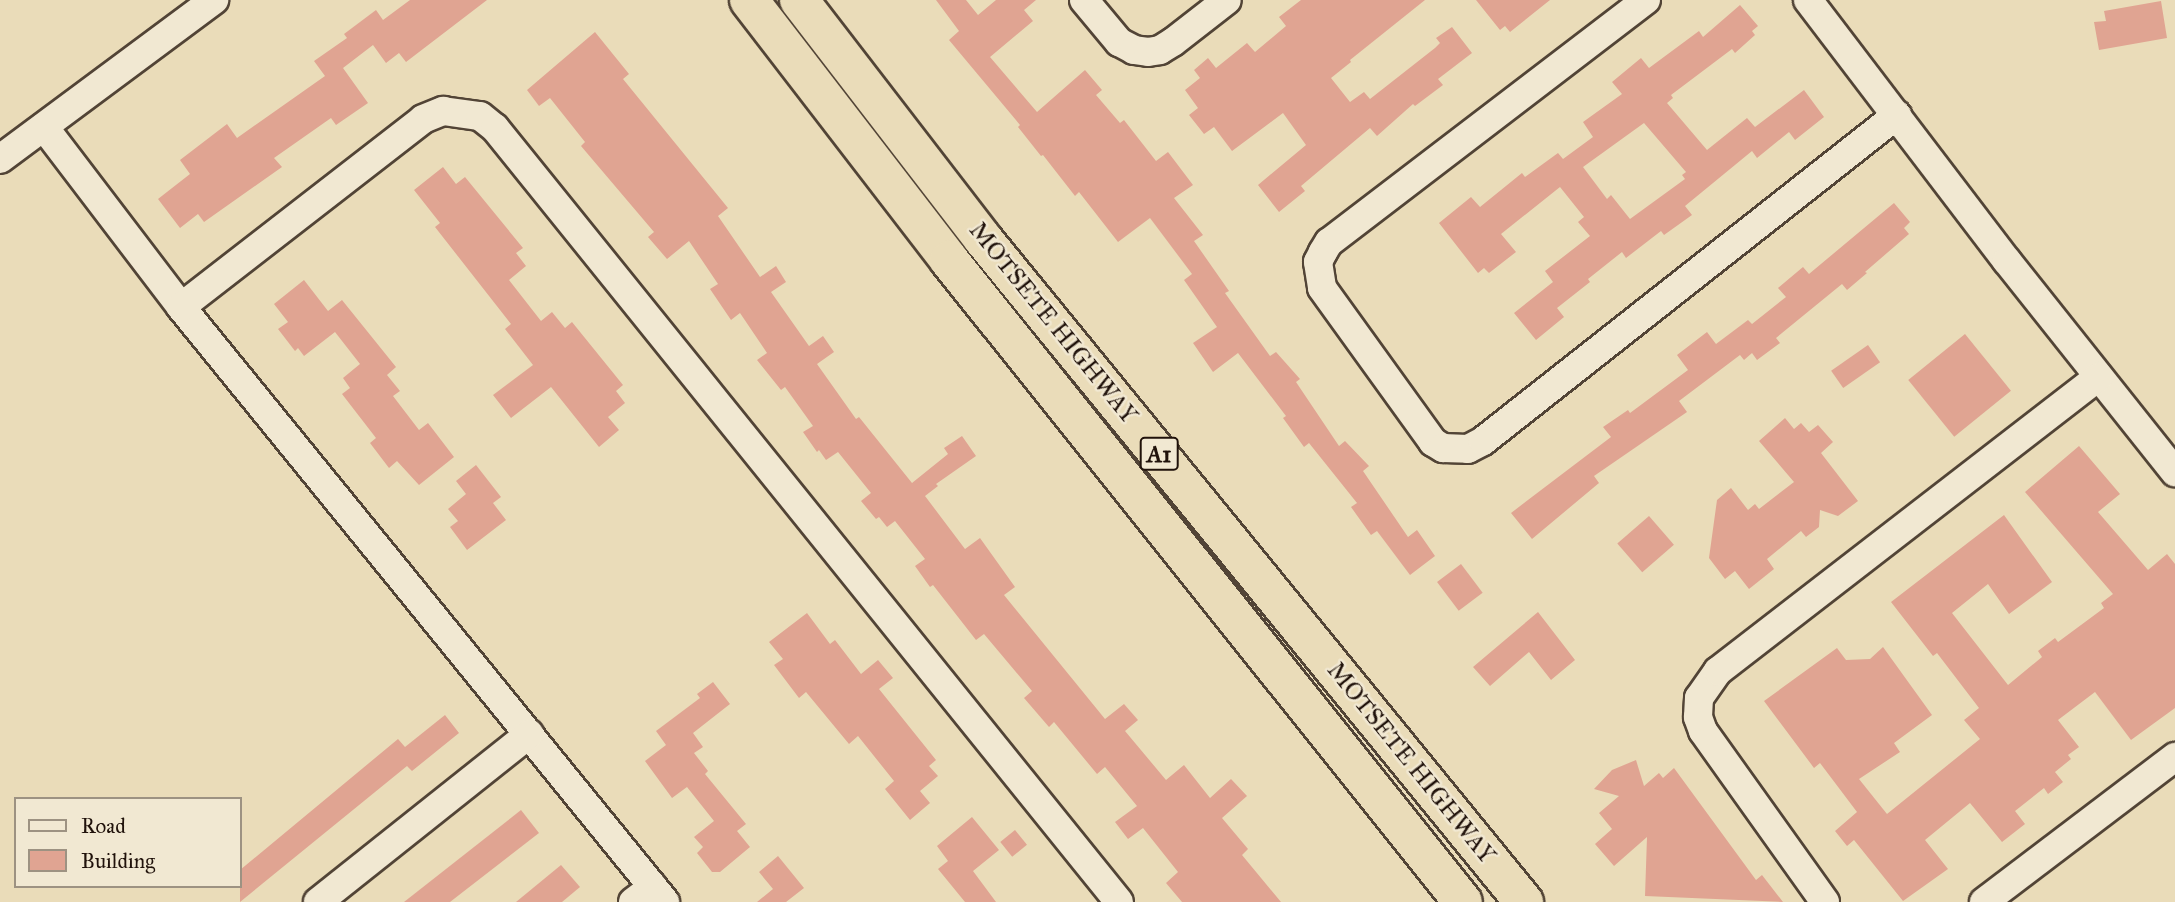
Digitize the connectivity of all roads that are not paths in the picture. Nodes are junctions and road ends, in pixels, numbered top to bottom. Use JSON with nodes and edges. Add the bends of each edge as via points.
{"nodes":[{"id":1,"x":214,"y":0,"type":"edge"},
{"id":2,"x":749,"y":0,"type":"edge"},
{"id":3,"x":799,"y":0,"type":"edge"},
{"id":4,"x":1084,"y":0,"type":"edge"},
{"id":5,"x":1227,"y":0,"type":"edge"},
{"id":6,"x":1646,"y":0,"type":"edge"},
{"id":7,"x":1808,"y":0,"type":"edge"},
{"id":8,"x":1897,"y":115,"type":"junction"},
{"id":9,"x":44,"y":127,"type":"junction"},
{"id":10,"x":0,"y":159,"type":"edge"},
{"id":11,"x":181,"y":307,"type":"junction"},
{"id":12,"x":2099,"y":377,"type":"junction"},
{"id":13,"x":2175,"y":472,"type":"edge"},
{"id":14,"x":529,"y":734,"type":"junction"},
{"id":15,"x":2175,"y":757,"type":"edge"},
{"id":16,"x":650,"y":897,"type":"edge"},
{"id":17,"x":318,"y":902,"type":"edge"},
{"id":18,"x":1119,"y":902,"type":"edge"},
{"id":19,"x":1463,"y":902,"type":"edge"},
{"id":20,"x":1524,"y":902,"type":"edge"},
{"id":21,"x":1825,"y":902,"type":"edge"},
{"id":22,"x":1984,"y":902,"type":"edge"}],
"edges":[{"from":1,"to":9,"type":"street"},
{"from":2,"to":19,"type":"highway","name":"MOTSETE HIGHWAY","number":"A1","via":[[949,260]]},
{"from":3,"to":20,"type":"highway","name":"MOTSETE HIGHWAY","number":"A1","via":[[983,239]]},
{"from":4,"to":5,"type":"street","via":[[1119,43],[1148,52],[1173,42]]},
{"from":6,"to":8,"type":"street","via":[[1329,242],[1318,262],[1322,288],[1433,442],[1443,448],[1468,449],[1483,441]]},
{"from":7,"to":8,"type":"street"},
{"from":8,"to":12,"type":"street"},
{"from":9,"to":10,"type":"street"},
{"from":9,"to":11,"type":"street"},
{"from":11,"to":14,"type":"street"},
{"from":11,"to":18,"type":"street","via":[[423,119],[443,111],[480,116],[495,128]]},
{"from":12,"to":13,"type":"street"},
{"from":12,"to":21,"type":"street","via":[[1718,671],[1699,698],[1703,732]]},
{"from":14,"to":16,"type":"street"},
{"from":14,"to":17,"type":"street"},
{"from":15,"to":22,"type":"street"}]}
